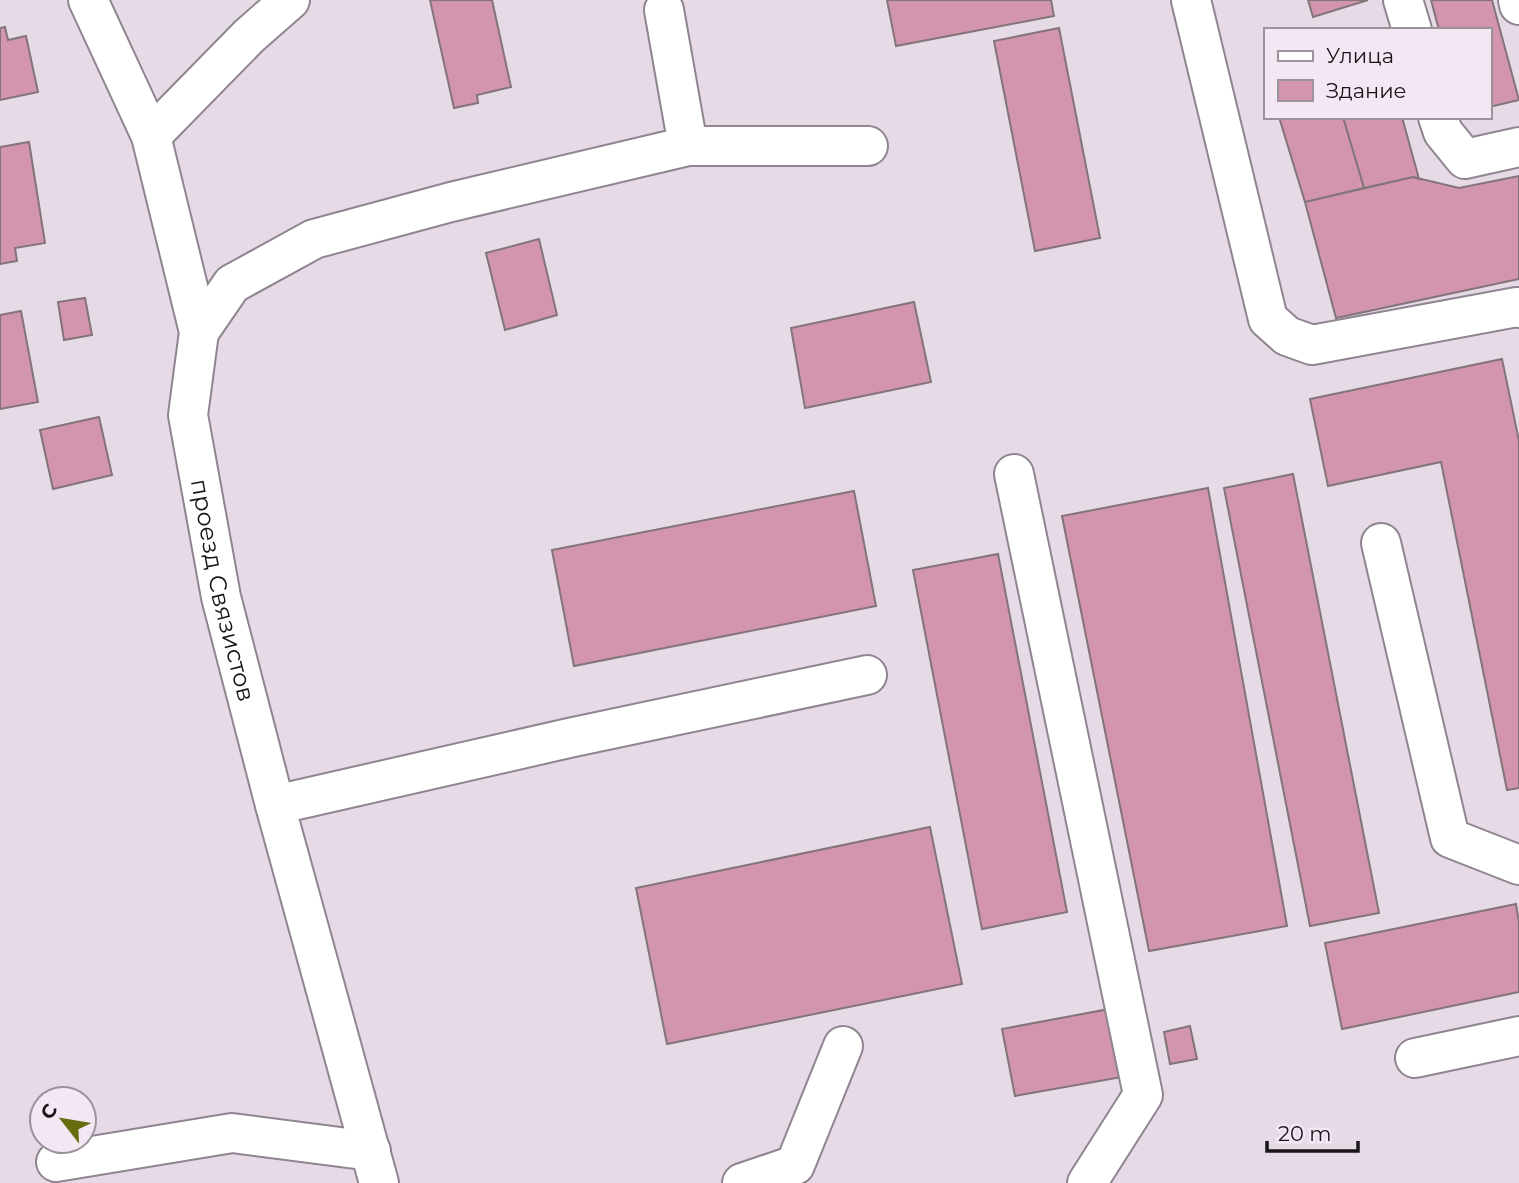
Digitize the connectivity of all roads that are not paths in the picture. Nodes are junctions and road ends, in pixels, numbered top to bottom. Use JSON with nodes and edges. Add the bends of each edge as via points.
{"nodes":[{"id":1,"x":88,"y":0,"type":"edge"},
{"id":2,"x":290,"y":0,"type":"edge"},
{"id":3,"x":1191,"y":0,"type":"edge"},
{"id":4,"x":1403,"y":0,"type":"edge"},
{"id":5,"x":664,"y":10,"type":"dead end"},
{"id":6,"x":249,"y":18,"type":"edge"},
{"id":7,"x":1411,"y":28,"type":"edge"},
{"id":8,"x":1439,"y":119,"type":"edge"},
{"id":9,"x":151,"y":136,"type":"junction"},
{"id":10,"x":688,"y":146,"type":"junction"},
{"id":11,"x":868,"y":146,"type":"dead end"},
{"id":12,"x":1519,"y":148,"type":"edge"},
{"id":13,"x":1519,"y":308,"type":"edge"},
{"id":14,"x":199,"y":332,"type":"junction"},
{"id":15,"x":1014,"y":474,"type":"dead end"},
{"id":16,"x":1381,"y":542,"type":"dead end"},
{"id":17,"x":867,"y":675,"type":"dead end"},
{"id":18,"x":275,"y":804,"type":"junction"},
{"id":19,"x":1519,"y":865,"type":"edge"},
{"id":20,"x":1519,"y":1037,"type":"edge"},
{"id":21,"x":843,"y":1046,"type":"dead end"},
{"id":22,"x":1415,"y":1058,"type":"dead end"},
{"id":23,"x":56,"y":1162,"type":"dead end"},
{"id":24,"x":375,"y":1167,"type":"edge"},
{"id":25,"x":742,"y":1183,"type":"edge"},
{"id":26,"x":1087,"y":1183,"type":"edge"}],
"edges":[{"from":1,"to":9,"type":"lane","name":"проезд Связистов"},
{"from":2,"to":6,"type":"lane"},
{"from":3,"to":13,"type":"lane","via":[[1268,319],[1287,336],[1312,345]]},
{"from":4,"to":7,"type":"lane"},
{"from":5,"to":10,"type":"lane"},
{"from":6,"to":9,"type":"lane"},
{"from":8,"to":12,"type":"lane","via":[[1443,132],[1465,159]]},
{"from":9,"to":14,"type":"lane","name":"проезд Связистов"},
{"from":10,"to":11,"type":"lane"},
{"from":10,"to":14,"type":"lane","via":[[314,239],[232,284]]},
{"from":14,"to":18,"type":"lane","name":"проезд Связистов","via":[[188,415],[221,597]]},
{"from":15,"to":26,"type":"lane","via":[[1143,1095]]},
{"from":16,"to":19,"type":"lane","via":[[1450,838]]},
{"from":17,"to":18,"type":"lane"},
{"from":18,"to":24,"type":"lane","name":"проезд Связистов"},
{"from":20,"to":22,"type":"lane"},
{"from":21,"to":25,"type":"lane","via":[[795,1165]]},
{"from":23,"to":24,"type":"lane","via":[[232,1133]]}]}
